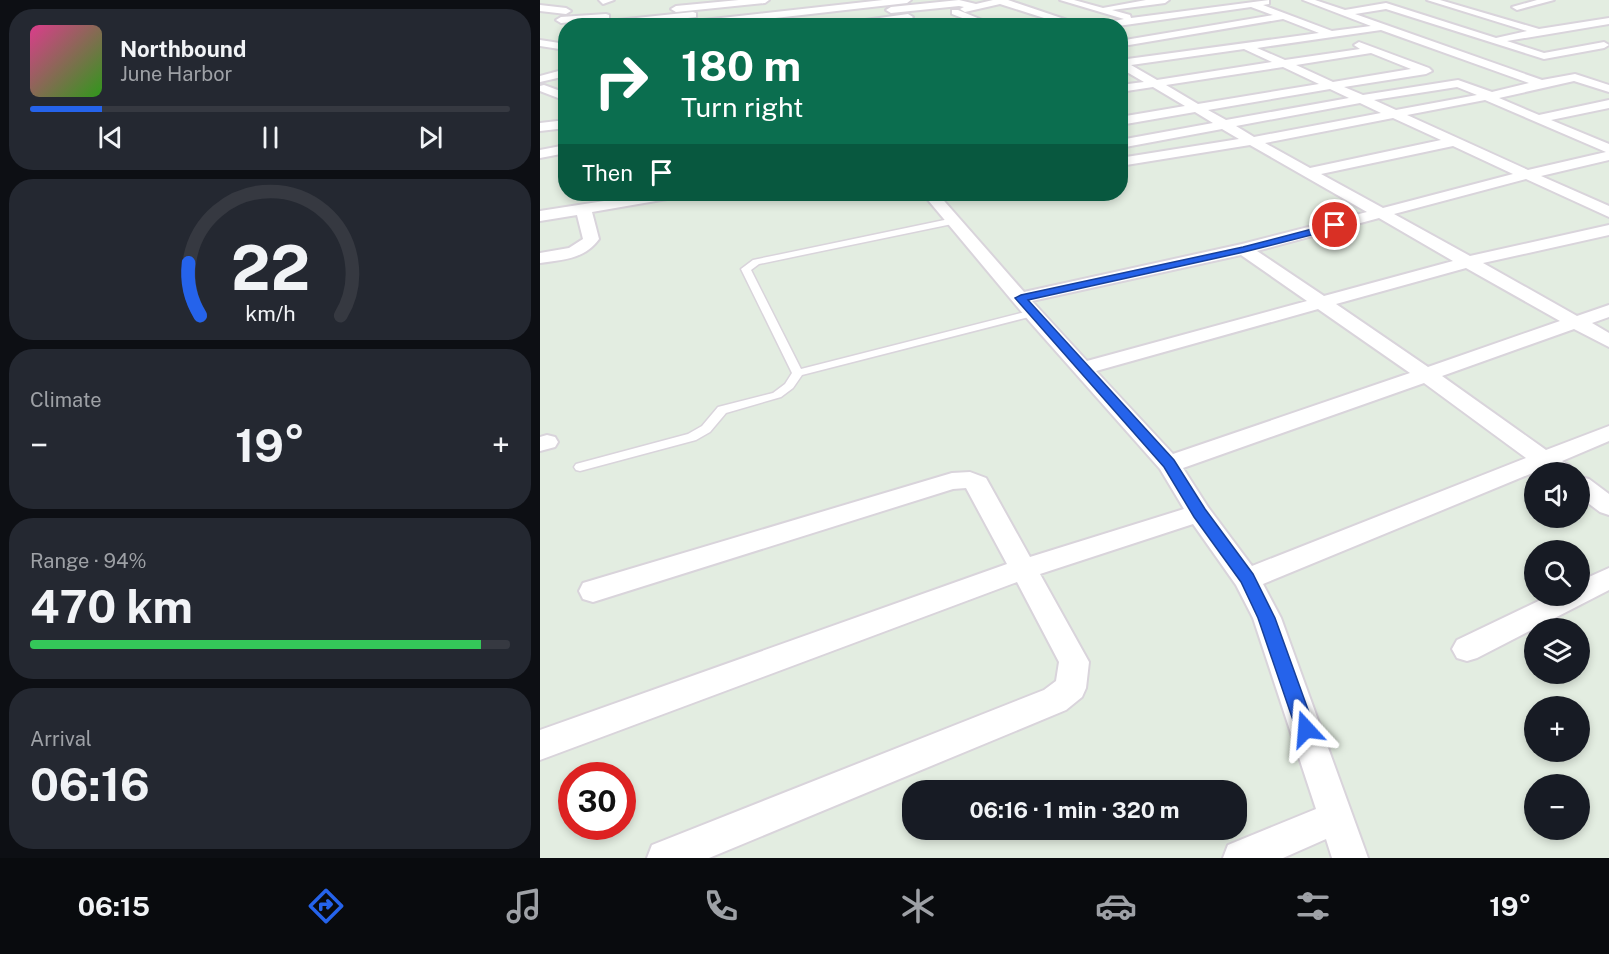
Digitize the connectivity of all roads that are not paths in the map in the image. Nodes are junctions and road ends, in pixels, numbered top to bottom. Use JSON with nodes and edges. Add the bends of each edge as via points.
{"nodes":[{"id":1,"x":570,"y":0,"type":"edge"},
{"id":2,"x":693,"y":0,"type":"edge"},
{"id":3,"x":765,"y":0,"type":"edge"},
{"id":4,"x":834,"y":0,"type":"edge"},
{"id":5,"x":907,"y":0,"type":"edge"},
{"id":6,"x":1064,"y":0,"type":"edge"},
{"id":7,"x":1165,"y":0,"type":"edge"},
{"id":8,"x":1306,"y":0,"type":"edge"},
{"id":9,"x":1369,"y":0,"type":"edge"},
{"id":10,"x":1431,"y":0,"type":"edge"},
{"id":11,"x":1550,"y":0,"type":"edge"},
{"id":12,"x":964,"y":1,"type":"edge"},
{"id":13,"x":1002,"y":1,"type":"edge"},
{"id":14,"x":1272,"y":1,"type":"edge"},
{"id":15,"x":671,"y":2,"type":"dead end"},
{"id":16,"x":1420,"y":2,"type":"dead end"},
{"id":17,"x":1409,"y":3,"type":"dead end"},
{"id":18,"x":1252,"y":4,"type":"junction"},
{"id":19,"x":1386,"y":6,"type":"junction"},
{"id":20,"x":979,"y":7,"type":"junction"},
{"id":21,"x":1517,"y":7,"type":"dead end"},
{"id":22,"x":540,"y":8,"type":"edge"},
{"id":23,"x":1097,"y":9,"type":"junction"},
{"id":24,"x":607,"y":11,"type":"edge"},
{"id":25,"x":953,"y":12,"type":"junction"},
{"id":26,"x":782,"y":13,"type":"edge"},
{"id":27,"x":1342,"y":13,"type":"junction"},
{"id":28,"x":563,"y":15,"type":"junction"},
{"id":29,"x":1285,"y":16,"type":"junction"},
{"id":30,"x":562,"y":18,"type":"edge"},
{"id":31,"x":741,"y":18,"type":"edge"},
{"id":32,"x":899,"y":18,"type":"edge"},
{"id":33,"x":971,"y":18,"type":"edge"},
{"id":34,"x":1056,"y":18,"type":"edge"},
{"id":35,"x":1137,"y":20,"type":"junction"},
{"id":36,"x":1128,"y":21,"type":"edge"},
{"id":37,"x":1609,"y":21,"type":"edge"},
{"id":38,"x":1384,"y":27,"type":"junction"},
{"id":39,"x":1539,"y":32,"type":"junction"},
{"id":40,"x":1333,"y":34,"type":"junction"},
{"id":41,"x":1128,"y":40,"type":"edge"},
{"id":42,"x":1128,"y":41,"type":"edge"},
{"id":43,"x":1494,"y":41,"type":"junction"},
{"id":44,"x":540,"y":43,"type":"edge"},
{"id":45,"x":1607,"y":45,"type":"edge"},
{"id":46,"x":558,"y":46,"type":"edge"},
{"id":47,"x":1245,"y":46,"type":"junction"},
{"id":48,"x":1373,"y":50,"type":"junction"},
{"id":49,"x":1170,"y":56,"type":"junction"},
{"id":50,"x":1544,"y":56,"type":"junction"},
{"id":51,"x":1128,"y":62,"type":"edge"},
{"id":52,"x":1286,"y":64,"type":"junction"},
{"id":53,"x":1128,"y":68,"type":"edge"},
{"id":54,"x":1571,"y":69,"type":"junction"},
{"id":55,"x":1425,"y":70,"type":"junction"},
{"id":56,"x":1598,"y":73,"type":"dead end"},
{"id":57,"x":558,"y":76,"type":"edge"},
{"id":58,"x":558,"y":83,"type":"edge"},
{"id":59,"x":1458,"y":83,"type":"junction"},
{"id":60,"x":1155,"y":84,"type":"junction"},
{"id":61,"x":1541,"y":84,"type":"junction"},
{"id":62,"x":541,"y":85,"type":"edge"},
{"id":63,"x":1335,"y":86,"type":"junction"},
{"id":64,"x":1128,"y":88,"type":"edge"},
{"id":65,"x":1609,"y":89,"type":"edge"},
{"id":66,"x":558,"y":94,"type":"edge"},
{"id":67,"x":1488,"y":96,"type":"junction"},
{"id":68,"x":1365,"y":99,"type":"junction"},
{"id":69,"x":1609,"y":104,"type":"edge"},
{"id":70,"x":1196,"y":108,"type":"junction"},
{"id":71,"x":1397,"y":114,"type":"junction"},
{"id":72,"x":1537,"y":118,"type":"junction"},
{"id":73,"x":1128,"y":120,"type":"edge"},
{"id":74,"x":558,"y":125,"type":"edge"},
{"id":75,"x":1225,"y":125,"type":"junction"},
{"id":76,"x":540,"y":127,"type":"edge"},
{"id":77,"x":1252,"y":141,"type":"junction"},
{"id":78,"x":1457,"y":141,"type":"junction"},
{"id":79,"x":1128,"y":143,"type":"edge"},
{"id":80,"x":1609,"y":149,"type":"edge"},
{"id":81,"x":558,"y":151,"type":"edge"},
{"id":82,"x":540,"y":154,"type":"edge"},
{"id":83,"x":1609,"y":156,"type":"edge"},
{"id":84,"x":1128,"y":161,"type":"edge"},
{"id":85,"x":1309,"y":172,"type":"junction"},
{"id":86,"x":1529,"y":174,"type":"junction"},
{"id":87,"x":628,"y":201,"type":"edge"},
{"id":88,"x":943,"y":201,"type":"edge"},
{"id":89,"x":583,"y":208,"type":"junction"},
{"id":90,"x":1609,"y":212,"type":"edge"},
{"id":91,"x":1381,"y":213,"type":"junction"},
{"id":92,"x":540,"y":216,"type":"edge"},
{"id":93,"x":954,"y":221,"type":"junction"},
{"id":94,"x":1609,"y":230,"type":"edge"},
{"id":95,"x":1244,"y":249,"type":"junction"},
{"id":96,"x":540,"y":258,"type":"edge"},
{"id":97,"x":1467,"y":262,"type":"junction"},
{"id":98,"x":1318,"y":302,"type":"junction"},
{"id":99,"x":1027,"y":306,"type":"junction"},
{"id":100,"x":1609,"y":310,"type":"edge"},
{"id":101,"x":1575,"y":322,"type":"junction"},
{"id":102,"x":1609,"y":341,"type":"edge"},
{"id":103,"x":1084,"y":368,"type":"junction"},
{"id":104,"x":798,"y":373,"type":"junction"},
{"id":105,"x":1425,"y":374,"type":"junction"},
{"id":106,"x":1609,"y":434,"type":"edge"},
{"id":107,"x":1546,"y":462,"type":"edge"},
{"id":108,"x":1559,"y":462,"type":"edge"},
{"id":109,"x":1169,"y":464,"type":"junction"},
{"id":110,"x":580,"y":468,"type":"dead end"},
{"id":111,"x":1524,"y":476,"type":"edge"},
{"id":112,"x":1590,"y":492,"type":"edge"},
{"id":113,"x":1609,"y":506,"type":"edge"},
{"id":114,"x":1199,"y":513,"type":"junction"},
{"id":115,"x":1024,"y":569,"type":"junction"},
{"id":116,"x":1609,"y":578,"type":"edge"},
{"id":117,"x":1247,"y":579,"type":"junction"},
{"id":118,"x":1590,"y":588,"type":"edge"},
{"id":119,"x":593,"y":591,"type":"dead end"},
{"id":120,"x":1554,"y":606,"type":"edge"},
{"id":121,"x":1467,"y":650,"type":"dead end"},
{"id":122,"x":540,"y":745,"type":"edge"},
{"id":123,"x":1336,"y":817,"type":"junction"},
{"id":124,"x":665,"y":858,"type":"edge"},
{"id":125,"x":1241,"y":858,"type":"edge"},
{"id":126,"x":1350,"y":858,"type":"edge"}],
"edges":[{"from":1,"to":28,"type":"street"},
{"from":2,"to":15,"type":"street"},
{"from":3,"to":24,"type":"street"},
{"from":4,"to":26,"type":"street"},
{"from":5,"to":26,"type":"street"},
{"from":6,"to":23,"type":"street"},
{"from":7,"to":23,"type":"street"},
{"from":8,"to":27,"type":"street"},
{"from":9,"to":19,"type":"street"},
{"from":10,"to":16,"type":"street"},
{"from":10,"to":39,"type":"street"},
{"from":11,"to":21,"type":"street"},
{"from":12,"to":20,"type":"street"},
{"from":12,"to":26,"type":"street"},
{"from":13,"to":20,"type":"street"},
{"from":13,"to":34,"type":"street"},
{"from":14,"to":18,"type":"street"},
{"from":17,"to":19,"type":"street"},
{"from":18,"to":29,"type":"street"},
{"from":18,"to":35,"type":"street"},
{"from":19,"to":27,"type":"street"},
{"from":19,"to":43,"type":"street"},
{"from":20,"to":25,"type":"street"},
{"from":22,"to":28,"type":"street"},
{"from":23,"to":35,"type":"street"},
{"from":24,"to":26,"type":"street"},
{"from":24,"to":28,"type":"street"},
{"from":25,"to":32,"type":"street"},
{"from":25,"to":33,"type":"street"},
{"from":26,"to":31,"type":"street"},
{"from":27,"to":38,"type":"street"},
{"from":28,"to":30,"type":"street"},
{"from":29,"to":40,"type":"street"},
{"from":29,"to":41,"type":"street"},
{"from":35,"to":36,"type":"street"},
{"from":37,"to":39,"type":"street"},
{"from":38,"to":40,"type":"street"},
{"from":38,"to":61,"type":"street"},
{"from":39,"to":43,"type":"street"},
{"from":40,"to":47,"type":"street"},
{"from":40,"to":48,"type":"street"},
{"from":42,"to":49,"type":"street"},
{"from":43,"to":50,"type":"street"},
{"from":44,"to":46,"type":"street"},
{"from":45,"to":50,"type":"street"},
{"from":47,"to":49,"type":"street"},
{"from":47,"to":52,"type":"street"},
{"from":48,"to":52,"type":"street"},
{"from":48,"to":55,"type":"street"},
{"from":49,"to":51,"type":"street"},
{"from":50,"to":54,"type":"street"},
{"from":52,"to":60,"type":"street"},
{"from":52,"to":63,"type":"street"},
{"from":53,"to":60,"type":"street"},
{"from":54,"to":56,"type":"street"},
{"from":54,"to":61,"type":"street"},
{"from":54,"to":65,"type":"street"},
{"from":55,"to":59,"type":"street"},
{"from":55,"to":63,"type":"street"},
{"from":57,"to":62,"type":"street"},
{"from":58,"to":62,"type":"street"},
{"from":59,"to":67,"type":"street"},
{"from":59,"to":68,"type":"street"},
{"from":60,"to":64,"type":"street"},
{"from":60,"to":70,"type":"street"},
{"from":61,"to":67,"type":"street"},
{"from":62,"to":66,"type":"street"},
{"from":63,"to":68,"type":"street"},
{"from":63,"to":70,"type":"street"},
{"from":67,"to":71,"type":"street"},
{"from":67,"to":72,"type":"street"},
{"from":68,"to":71,"type":"street"},
{"from":68,"to":75,"type":"street"},
{"from":69,"to":72,"type":"street"},
{"from":70,"to":73,"type":"street"},
{"from":70,"to":75,"type":"street"},
{"from":71,"to":77,"type":"street"},
{"from":71,"to":78,"type":"street"},
{"from":72,"to":80,"type":"street"},
{"from":74,"to":76,"type":"street"},
{"from":75,"to":77,"type":"street"},
{"from":75,"to":79,"type":"street"},
{"from":77,"to":84,"type":"street"},
{"from":77,"to":85,"type":"street"},
{"from":78,"to":85,"type":"street"},
{"from":78,"to":86,"type":"street"},
{"from":81,"to":82,"type":"street"},
{"from":83,"to":86,"type":"street"},
{"from":85,"to":91,"type":"street"},
{"from":86,"to":90,"type":"street"},
{"from":86,"to":91,"type":"street"},
{"from":87,"to":89,"type":"street"},
{"from":88,"to":93,"type":"street"},
{"from":89,"to":92,"type":"street"},
{"from":89,"to":96,"type":"street","via":[[591,239],[587,247]]},
{"from":91,"to":95,"type":"street"},
{"from":91,"to":97,"type":"street"},
{"from":93,"to":99,"type":"street"},
{"from":93,"to":104,"type":"lane","via":[[756,262],[746,269]]},
{"from":94,"to":97,"type":"street"},
{"from":95,"to":98,"type":"street"},
{"from":95,"to":99,"type":"street"},
{"from":97,"to":98,"type":"street"},
{"from":97,"to":101,"type":"street"},
{"from":98,"to":103,"type":"street"},
{"from":98,"to":105,"type":"street"},
{"from":99,"to":103,"type":"street"},
{"from":99,"to":104,"type":"lane"},
{"from":100,"to":101,"type":"street"},
{"from":101,"to":102,"type":"street"},
{"from":101,"to":105,"type":"street"},
{"from":103,"to":109,"type":"street"},
{"from":104,"to":110,"type":"lane","via":[[777,394],[722,410],[706,429],[692,436]]},
{"from":105,"to":107,"type":"street"},
{"from":105,"to":109,"type":"street"},
{"from":106,"to":108,"type":"street"},
{"from":109,"to":114,"type":"street"},
{"from":111,"to":117,"type":"street"},
{"from":112,"to":113,"type":"street"},
{"from":114,"to":115,"type":"street"},
{"from":114,"to":117,"type":"street"},
{"from":115,"to":119,"type":"street","via":[[977,484],[961,479]]},
{"from":115,"to":122,"type":"street"},
{"from":115,"to":124,"type":"street","via":[[1074,662],[1071,688],[1055,700]]},
{"from":116,"to":118,"type":"street"},
{"from":117,"to":123,"type":"street","via":[[1267,618]]},
{"from":120,"to":121,"type":"street"},
{"from":123,"to":125,"type":"street"},
{"from":123,"to":126,"type":"street"}]}
